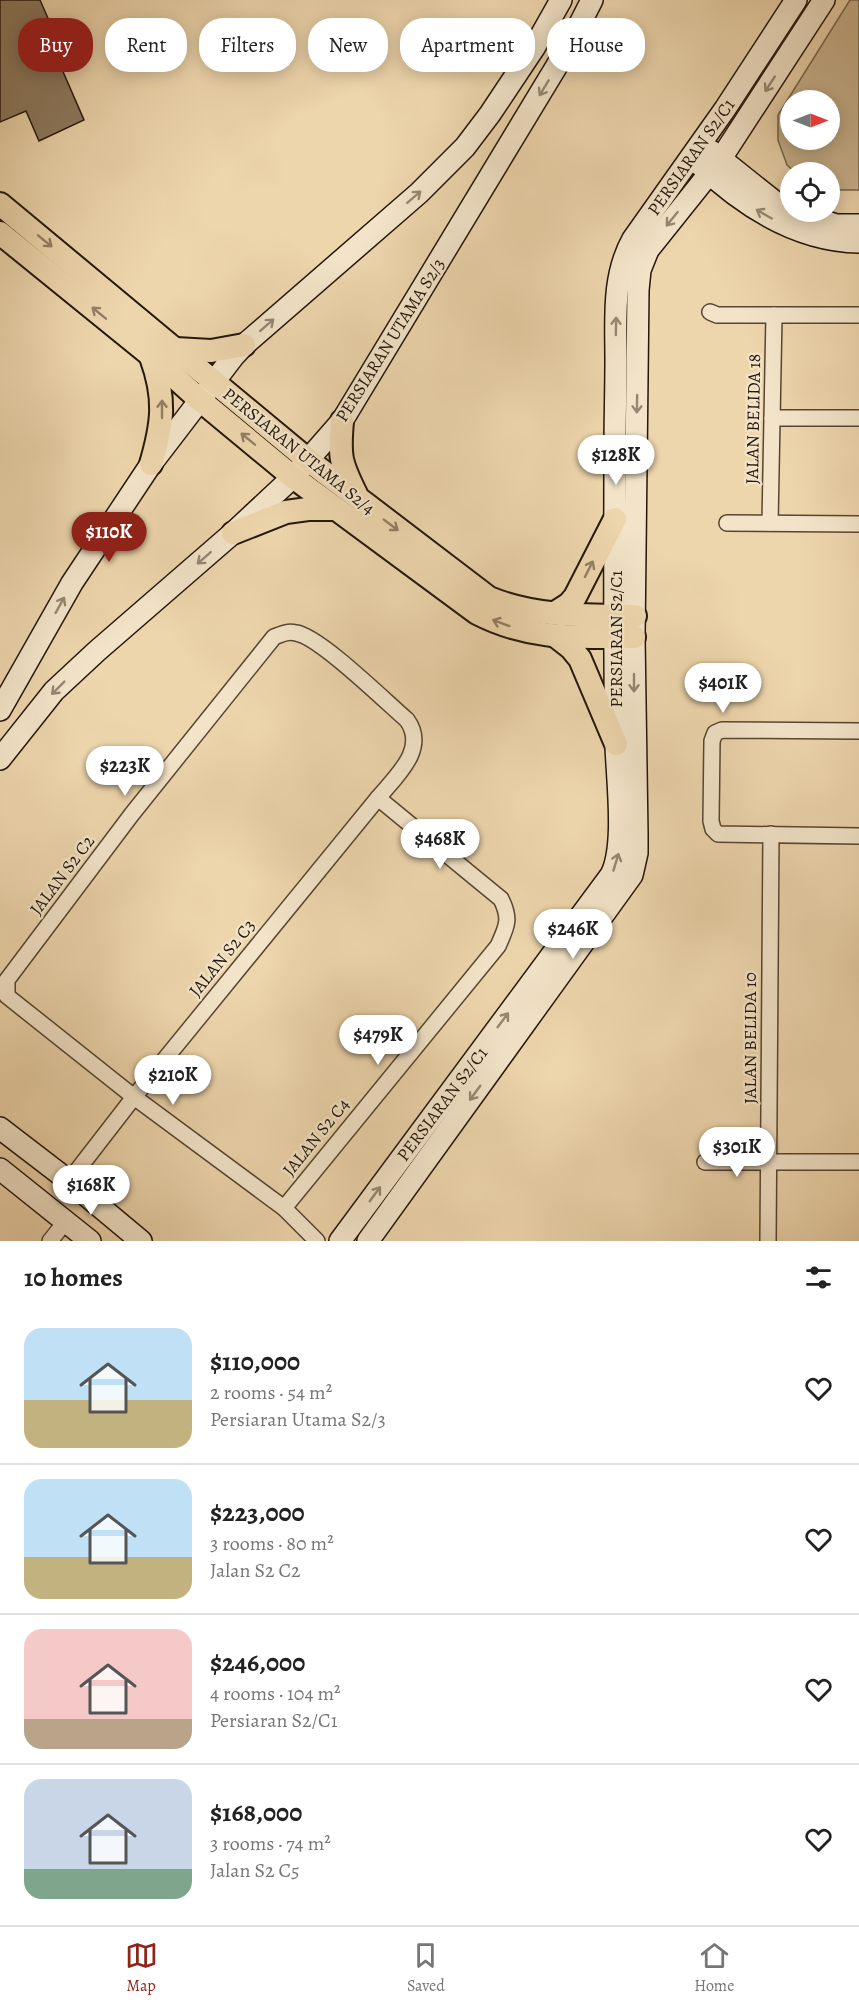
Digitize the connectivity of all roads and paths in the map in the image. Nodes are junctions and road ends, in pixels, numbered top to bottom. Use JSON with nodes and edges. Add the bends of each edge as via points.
{"nodes":[{"id":1,"x":561,"y":0,"type":"edge"},
{"id":2,"x":592,"y":0,"type":"edge"},
{"id":3,"x":796,"y":0,"type":"edge"},
{"id":4,"x":824,"y":0,"type":"edge"},
{"id":5,"x":697,"y":150,"type":"junction"},
{"id":6,"x":714,"y":167,"type":"junction"},
{"id":7,"x":0,"y":204,"type":"edge"},
{"id":8,"x":780,"y":204,"type":"edge"},
{"id":9,"x":827,"y":222,"type":"edge"},
{"id":10,"x":859,"y":225,"type":"edge"},
{"id":11,"x":0,"y":233,"type":"edge"},
{"id":12,"x":859,"y":242,"type":"edge"},
{"id":13,"x":710,"y":312,"type":"dead end"},
{"id":14,"x":774,"y":315,"type":"junction"},
{"id":15,"x":859,"y":315,"type":"edge"},
{"id":16,"x":244,"y":345,"type":"junction"},
{"id":17,"x":176,"y":349,"type":"junction"},
{"id":18,"x":150,"y":354,"type":"junction"},
{"id":19,"x":214,"y":382,"type":"junction"},
{"id":20,"x":200,"y":400,"type":"junction"},
{"id":21,"x":772,"y":418,"type":"junction"},
{"id":22,"x":859,"y":418,"type":"edge"},
{"id":23,"x":342,"y":421,"type":"junction"},
{"id":24,"x":151,"y":464,"type":"junction"},
{"id":25,"x":301,"y":468,"type":"junction"},
{"id":26,"x":360,"y":501,"type":"junction"},
{"id":27,"x":335,"y":509,"type":"junction"},
{"id":28,"x":615,"y":519,"type":"junction"},
{"id":29,"x":727,"y":523,"type":"dead end"},
{"id":30,"x":770,"y":523,"type":"junction"},
{"id":31,"x":859,"y":524,"type":"edge"},
{"id":32,"x":234,"y":533,"type":"junction"},
{"id":33,"x":555,"y":613,"type":"junction"},
{"id":34,"x":625,"y":626,"type":"junction"},
{"id":35,"x":557,"y":637,"type":"junction"},
{"id":36,"x":0,"y":710,"type":"edge"},
{"id":37,"x":859,"y":731,"type":"edge"},
{"id":38,"x":616,"y":744,"type":"junction"},
{"id":39,"x":0,"y":759,"type":"edge"},
{"id":40,"x":408,"y":762,"type":"joint"},
{"id":41,"x":378,"y":798,"type":"junction"},
{"id":42,"x":628,"y":834,"type":"junction"},
{"id":43,"x":771,"y":834,"type":"junction"},
{"id":44,"x":859,"y":836,"type":"edge"},
{"id":45,"x":134,"y":1097,"type":"junction"},
{"id":46,"x":0,"y":1128,"type":"edge"},
{"id":47,"x":705,"y":1162,"type":"dead end"},
{"id":48,"x":769,"y":1162,"type":"junction"},
{"id":49,"x":859,"y":1162,"type":"edge"},
{"id":50,"x":0,"y":1169,"type":"edge"},
{"id":51,"x":69,"y":1181,"type":"junction"},
{"id":52,"x":284,"y":1208,"type":"junction"},
{"id":53,"x":66,"y":1221,"type":"junction"},
{"id":54,"x":50,"y":1241,"type":"edge"},
{"id":55,"x":90,"y":1241,"type":"edge"},
{"id":56,"x":141,"y":1241,"type":"edge"},
{"id":57,"x":317,"y":1241,"type":"edge"},
{"id":58,"x":340,"y":1241,"type":"edge"},
{"id":59,"x":368,"y":1241,"type":"edge"},
{"id":60,"x":768,"y":1241,"type":"edge"}],
"edges":[{"from":16,"to":1,"type":"street","one_way":true,"via":[[419,193],[465,147],[534,48]]},
{"from":2,"to":23,"type":"street","name":"PERSIARAN UTAMA S2/3","one_way":true,"via":[[567,50]]},
{"from":3,"to":5,"type":"street","name":"PERSIARAN S2/C1"},
{"from":4,"to":6,"type":"street","name":"PERSIARAN S2/C1","one_way":true},
{"from":5,"to":6,"type":"street"},
{"from":28,"to":5,"type":"street","name":"PERSIARAN S2/C1","one_way":true,"via":[[619,277],[633,239]]},
{"from":6,"to":8,"type":"street"},
{"from":12,"to":6,"type":"street","one_way":true,"via":[[837,242],[766,216]]},
{"from":6,"to":34,"type":"street","name":"PERSIARAN S2/C1","one_way":true,"via":[[653,243],[640,270]]},
{"from":7,"to":17,"type":"main road","name":"PERSIARAN UTAMA S2/4","one_way":true},
{"from":9,"to":10,"type":"street"},
{"from":18,"to":11,"type":"main road","name":"PERSIARAN UTAMA S2/4","one_way":true},
{"from":13,"to":14,"type":"street"},
{"from":14,"to":15,"type":"street"},
{"from":14,"to":21,"type":"street","name":"JALAN BELIDA 18"},
{"from":16,"to":17,"type":"main road","via":[[212,351]]},
{"from":16,"to":19,"type":"street"},
{"from":17,"to":19,"type":"main road","name":"PERSIARAN UTAMA S2/4"},
{"from":18,"to":20,"type":"main road","name":"PERSIARAN UTAMA S2/4"},
{"from":24,"to":18,"type":"main road","one_way":true,"via":[[162,406],[159,379]]},
{"from":19,"to":20,"type":"street"},
{"from":19,"to":25,"type":"main road","name":"PERSIARAN UTAMA S2/4"},
{"from":20,"to":24,"type":"street"},
{"from":25,"to":20,"type":"main road","name":"PERSIARAN UTAMA S2/4","one_way":true},
{"from":21,"to":22,"type":"street"},
{"from":21,"to":30,"type":"street","name":"JALAN BELIDA 18"},
{"from":23,"to":25,"type":"street","name":"PERSIARAN UTAMA S2/3"},
{"from":23,"to":26,"type":"main road","via":[[342,461]]},
{"from":36,"to":24,"type":"street","one_way":true,"via":[[72,583]]},
{"from":25,"to":26,"type":"main road","name":"PERSIARAN UTAMA S2/4"},
{"from":25,"to":27,"type":"main road","name":"PERSIARAN UTAMA S2/4"},
{"from":25,"to":32,"type":"street","name":"PERSIARAN UTAMA S2/3"},
{"from":26,"to":33,"type":"main road","name":"PERSIARAN UTAMA S2/4","one_way":true,"via":[[489,598],[532,612]]},
{"from":27,"to":32,"type":"main road","via":[[286,512]]},
{"from":35,"to":27,"type":"main road","name":"PERSIARAN UTAMA S2/4","one_way":true,"via":[[526,632],[477,613]]},
{"from":33,"to":28,"type":"main road","one_way":true,"via":[[575,597]]},
{"from":28,"to":34,"type":"street","name":"PERSIARAN S2/C1"},
{"from":29,"to":30,"type":"street"},
{"from":30,"to":31,"type":"street"},
{"from":32,"to":39,"type":"street","name":"PERSIARAN UTAMA S2/3","one_way":true,"via":[[54,691]]},
{"from":33,"to":34,"type":"main road","name":"PERSIARAN UTAMA S2/4"},
{"from":34,"to":35,"type":"main road","name":"PERSIARAN UTAMA S2/4"},
{"from":34,"to":38,"type":"street","name":"PERSIARAN S2/C1"},
{"from":34,"to":42,"type":"street","name":"PERSIARAN S2/C1","one_way":true},
{"from":35,"to":38,"type":"main road","via":[[580,659]]},
{"from":37,"to":43,"type":"street","via":[[715,733],[712,829],[718,834]]},
{"from":38,"to":42,"type":"street","name":"PERSIARAN S2/C1"},
{"from":40,"to":41,"type":"street","name":"JALAN S2 C3"},
{"from":40,"to":45,"type":"street","name":"JALAN S2 C2","via":[[416,742],[408,720],[320,644],[299,633],[285,632],[274,638],[132,814],[7,980],[8,996]]},
{"from":41,"to":45,"type":"street","name":"JALAN S2 C3"},
{"from":41,"to":52,"type":"street","name":"JALAN S2 C4","via":[[501,899],[507,911],[507,926],[498,946]]},
{"from":58,"to":42,"type":"street","name":"PERSIARAN S2/C1","one_way":true,"via":[[611,875]]},
{"from":42,"to":59,"type":"street","name":"PERSIARAN S2/C1","one_way":true,"via":[[637,853],[632,875]]},
{"from":43,"to":44,"type":"street"},
{"from":43,"to":48,"type":"street","name":"JALAN BELIDA 10"},
{"from":45,"to":51,"type":"street","name":"JALAN S2 C3"},
{"from":45,"to":52,"type":"street","name":"JALAN S2 C2"},
{"from":46,"to":51,"type":"street"},
{"from":47,"to":48,"type":"street"},
{"from":48,"to":49,"type":"street"},
{"from":48,"to":60,"type":"street","name":"JALAN BELIDA 10"},
{"from":50,"to":53,"type":"street"},
{"from":51,"to":56,"type":"street"},
{"from":52,"to":57,"type":"street","name":"JALAN S2 C2"},
{"from":53,"to":54,"type":"street"},
{"from":53,"to":55,"type":"street"}]}
